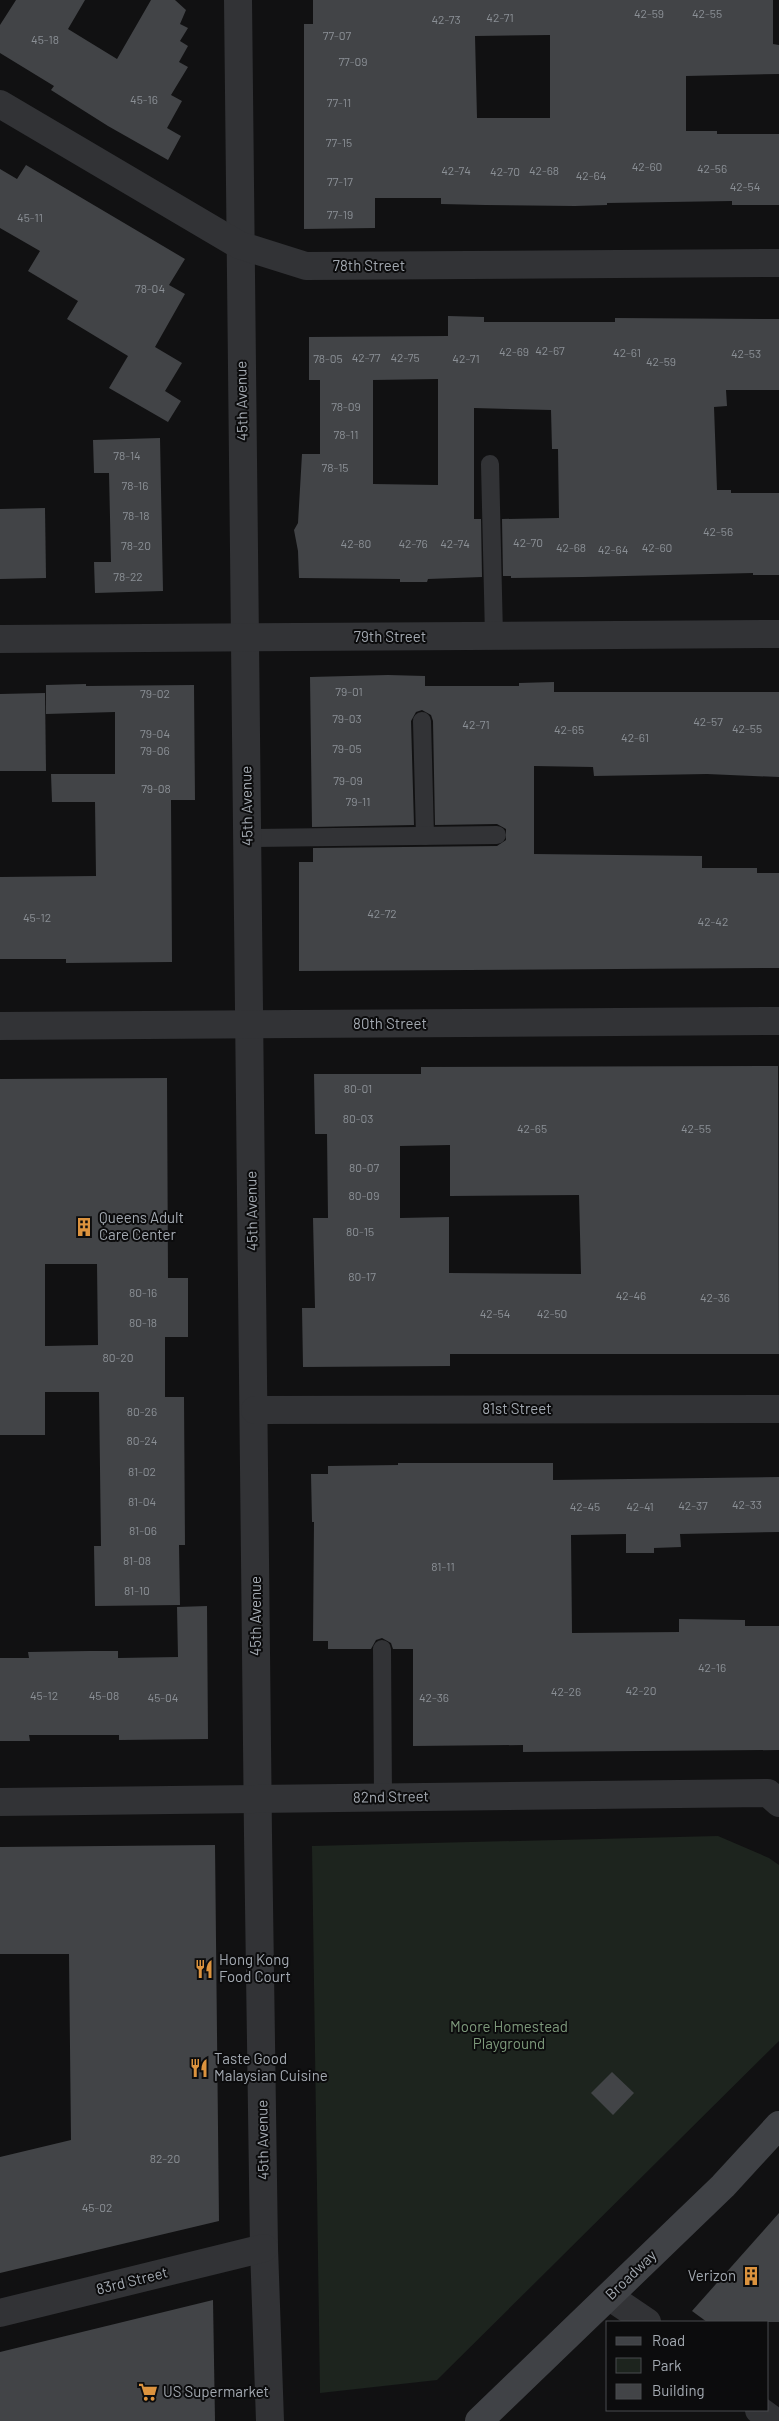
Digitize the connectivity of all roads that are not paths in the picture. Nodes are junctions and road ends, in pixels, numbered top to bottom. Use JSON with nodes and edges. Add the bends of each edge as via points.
{"nodes":[{"id":1,"x":238,"y":0,"type":"edge"},
{"id":2,"x":0,"y":104,"type":"edge"},
{"id":3,"x":239,"y":245,"type":"junction"},
{"id":4,"x":779,"y":263,"type":"edge"},
{"id":5,"x":490,"y":464,"type":"dead end"},
{"id":6,"x":779,"y":634,"type":"edge"},
{"id":7,"x":494,"y":636,"type":"junction"},
{"id":8,"x":245,"y":638,"type":"junction"},
{"id":9,"x":0,"y":639,"type":"edge"},
{"id":10,"x":422,"y":721,"type":"dead end"},
{"id":11,"x":496,"y":835,"type":"dead end"},
{"id":12,"x":425,"y":836,"type":"junction"},
{"id":13,"x":248,"y":838,"type":"junction"},
{"id":14,"x":779,"y":1021,"type":"edge"},
{"id":15,"x":250,"y":1025,"type":"junction"},
{"id":16,"x":0,"y":1026,"type":"edge"},
{"id":17,"x":779,"y":1408,"type":"edge"},
{"id":18,"x":255,"y":1410,"type":"junction"},
{"id":19,"x":382,"y":1649,"type":"dead end"},
{"id":20,"x":383,"y":1797,"type":"junction"},
{"id":21,"x":258,"y":1799,"type":"junction"},
{"id":22,"x":0,"y":1802,"type":"edge"},
{"id":23,"x":779,"y":1803,"type":"edge"},
{"id":24,"x":779,"y":2125,"type":"edge"},
{"id":25,"x":264,"y":2248,"type":"junction"},
{"id":26,"x":610,"y":2297,"type":"junction"},
{"id":27,"x":0,"y":2313,"type":"edge"},
{"id":28,"x":646,"y":2321,"type":"edge"},
{"id":29,"x":760,"y":2411,"type":"edge"},
{"id":30,"x":270,"y":2421,"type":"edge"},
{"id":31,"x":479,"y":2421,"type":"edge"},
{"id":32,"x":774,"y":2421,"type":"edge"}],
"edges":[{"from":1,"to":3,"type":"street","name":"45th Avenue"},
{"from":2,"to":3,"type":"street","name":"78th Street"},
{"from":3,"to":4,"type":"street","name":"78th Street","via":[[306,266]]},
{"from":3,"to":8,"type":"street","name":"45th Avenue"},
{"from":5,"to":7,"type":"lane"},
{"from":6,"to":7,"type":"street","name":"79th Street"},
{"from":7,"to":8,"type":"street","name":"79th Street"},
{"from":8,"to":9,"type":"street","name":"79th Street"},
{"from":8,"to":13,"type":"street","name":"45th Avenue"},
{"from":10,"to":12,"type":"lane"},
{"from":11,"to":12,"type":"lane"},
{"from":12,"to":13,"type":"lane"},
{"from":13,"to":15,"type":"street","name":"45th Avenue"},
{"from":14,"to":15,"type":"street","name":"80th Street"},
{"from":15,"to":16,"type":"street","name":"80th Street"},
{"from":15,"to":18,"type":"street","name":"45th Avenue"},
{"from":17,"to":18,"type":"street","name":"81st Street"},
{"from":18,"to":21,"type":"street","name":"45th Avenue"},
{"from":19,"to":20,"type":"lane"},
{"from":20,"to":21,"type":"street","name":"82nd Street"},
{"from":20,"to":23,"type":"street","name":"82nd Street","via":[[768,1794]]},
{"from":21,"to":22,"type":"street","name":"82nd Street"},
{"from":21,"to":25,"type":"street","name":"45th Avenue"},
{"from":24,"to":26,"type":"main road","name":"Broadway"},
{"from":25,"to":27,"type":"street","name":"83rd Street"},
{"from":25,"to":30,"type":"street","name":"45th Avenue"},
{"from":26,"to":28,"type":"street"},
{"from":26,"to":31,"type":"main road","name":"Broadway"},
{"from":29,"to":32,"type":"street"}]}
